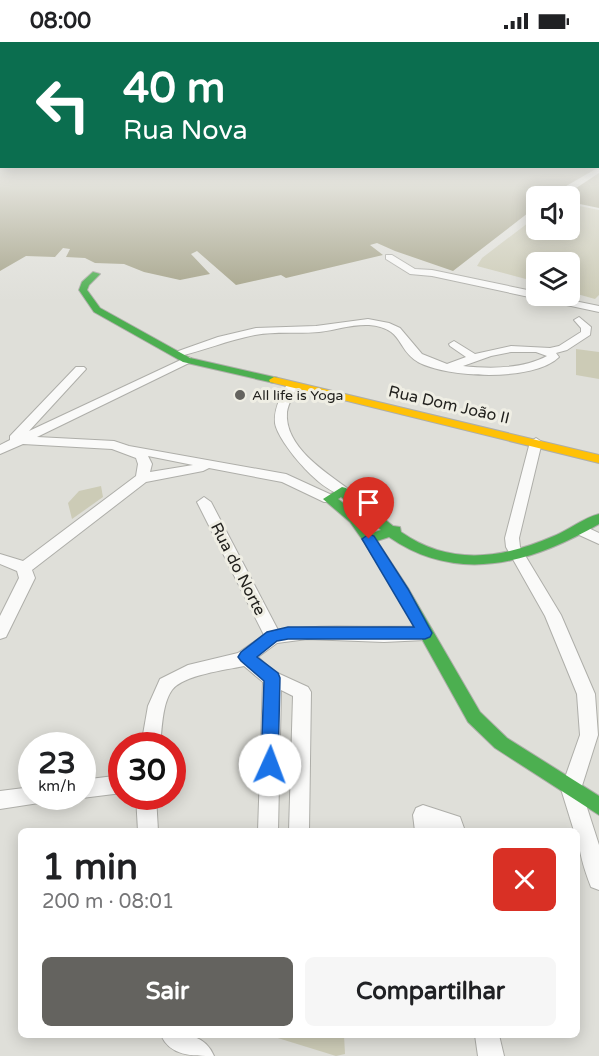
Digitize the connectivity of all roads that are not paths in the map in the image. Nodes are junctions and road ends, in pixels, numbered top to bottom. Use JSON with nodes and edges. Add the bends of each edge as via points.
{"nodes":[{"id":1,"x":389,"y":256,"type":"dead end"},
{"id":2,"x":96,"y":274,"type":"dead end"},
{"id":3,"x":526,"y":293,"type":"edge"},
{"id":4,"x":580,"y":305,"type":"edge"},
{"id":5,"x":599,"y":309,"type":"edge"},
{"id":6,"x":579,"y":320,"type":"dead end"},
{"id":7,"x":525,"y":339,"type":"dead end"},
{"id":8,"x":454,"y":344,"type":"dead end"},
{"id":9,"x":550,"y":348,"type":"junction"},
{"id":10,"x":181,"y":357,"type":"junction"},
{"id":11,"x":473,"y":357,"type":"junction"},
{"id":12,"x":450,"y":368,"type":"junction"},
{"id":13,"x":80,"y":369,"type":"dead end"},
{"id":14,"x":291,"y":386,"type":"junction"},
{"id":15,"x":536,"y":442,"type":"junction"},
{"id":16,"x":10,"y":445,"type":"edge"},
{"id":17,"x":130,"y":449,"type":"junction"},
{"id":18,"x":599,"y":459,"type":"edge"},
{"id":19,"x":211,"y":465,"type":"junction"},
{"id":20,"x":142,"y":478,"type":"junction"},
{"id":21,"x":342,"y":491,"type":"junction"},
{"id":22,"x":329,"y":499,"type":"junction"},
{"id":23,"x":204,"y":502,"type":"dead end"},
{"id":24,"x":599,"y":518,"type":"edge"},
{"id":25,"x":395,"y":530,"type":"junction"},
{"id":26,"x":582,"y":530,"type":"junction"},
{"id":27,"x":599,"y":538,"type":"edge"},
{"id":28,"x":369,"y":539,"type":"junction"},
{"id":29,"x":520,"y":554,"type":"junction"},
{"id":30,"x":0,"y":560,"type":"edge"},
{"id":31,"x":24,"y":568,"type":"junction"},
{"id":32,"x":0,"y":632,"type":"edge"},
{"id":33,"x":425,"y":633,"type":"junction"},
{"id":34,"x":273,"y":637,"type":"junction"},
{"id":35,"x":246,"y":657,"type":"junction"},
{"id":36,"x":272,"y":678,"type":"junction"},
{"id":37,"x":152,"y":732,"type":"edge"},
{"id":38,"x":571,"y":789,"type":"junction"},
{"id":39,"x":18,"y":798,"type":"edge"},
{"id":40,"x":0,"y":800,"type":"edge"},
{"id":41,"x":599,"y":806,"type":"edge"},
{"id":42,"x":147,"y":810,"type":"edge"},
{"id":43,"x":148,"y":828,"type":"edge"},
{"id":44,"x":268,"y":828,"type":"edge"},
{"id":45,"x":299,"y":828,"type":"edge"},
{"id":46,"x":425,"y":828,"type":"edge"},
{"id":47,"x":454,"y":828,"type":"edge"},
{"id":48,"x":599,"y":879,"type":"edge"},
{"id":49,"x":177,"y":1038,"type":"edge"},
{"id":50,"x":488,"y":1038,"type":"edge"},
{"id":51,"x":201,"y":1056,"type":"edge"},
{"id":52,"x":491,"y":1056,"type":"edge"}],
"edges":[{"from":1,"to":3,"type":"street","via":[[413,272]]},
{"from":2,"to":10,"type":"street","name":"Rua Dom João II","via":[[83,290],[97,310]]},
{"from":4,"to":5,"type":"street"},
{"from":6,"to":9,"type":"street","via":[[586,333],[563,348]]},
{"from":7,"to":9,"type":"street"},
{"from":8,"to":11,"type":"street"},
{"from":9,"to":11,"type":"street","via":[[502,347]]},
{"from":9,"to":12,"type":"street","via":[[553,357],[547,362],[523,368]]},
{"from":10,"to":12,"type":"street","via":[[252,332],[364,322],[397,330],[420,359]]},
{"from":10,"to":14,"type":"street","name":"Rua Dom João II"},
{"from":10,"to":16,"type":"street"},
{"from":11,"to":12,"type":"street"},
{"from":13,"to":16,"type":"street"},
{"from":14,"to":15,"type":"street","name":"Rua Dom João II"},
{"from":14,"to":21,"type":"street","via":[[281,412],[285,434],[298,454]]},
{"from":15,"to":18,"type":"street","name":"Rua Dom João II"},
{"from":15,"to":29,"type":"street","via":[[512,538],[513,547]]},
{"from":16,"to":17,"type":"street","via":[[114,445]]},
{"from":17,"to":19,"type":"street"},
{"from":17,"to":20,"type":"street","via":[[141,454],[145,465]]},
{"from":19,"to":20,"type":"street"},
{"from":19,"to":22,"type":"street","via":[[286,478]]},
{"from":20,"to":31,"type":"street"},
{"from":21,"to":22,"type":"street"},
{"from":21,"to":25,"type":"street"},
{"from":22,"to":28,"type":"street","via":[[355,519]]},
{"from":23,"to":34,"type":"street","name":"Rua do Norte"},
{"from":24,"to":26,"type":"street"},
{"from":25,"to":28,"type":"street"},
{"from":25,"to":29,"type":"street","via":[[422,550],[447,558]]},
{"from":26,"to":27,"type":"street"},
{"from":26,"to":29,"type":"street"},
{"from":28,"to":33,"type":"street"},
{"from":29,"to":38,"type":"street","via":[[553,615],[586,694],[589,735]]},
{"from":30,"to":31,"type":"street"},
{"from":31,"to":32,"type":"street","via":[[27,578]]},
{"from":33,"to":34,"type":"street","via":[[308,632]]},
{"from":33,"to":38,"type":"street","via":[[474,717],[501,743]]},
{"from":34,"to":35,"type":"street"},
{"from":35,"to":36,"type":"street"},
{"from":35,"to":37,"type":"street","via":[[188,672],[166,684]]},
{"from":36,"to":44,"type":"street"},
{"from":36,"to":45,"type":"street","via":[[302,692]]},
{"from":38,"to":41,"type":"street"},
{"from":38,"to":48,"type":"street"},
{"from":39,"to":40,"type":"street"},
{"from":42,"to":43,"type":"street"},
{"from":46,"to":47,"type":"street","via":[[423,815],[453,824]]},
{"from":49,"to":51,"type":"street"},
{"from":50,"to":52,"type":"street"}]}
